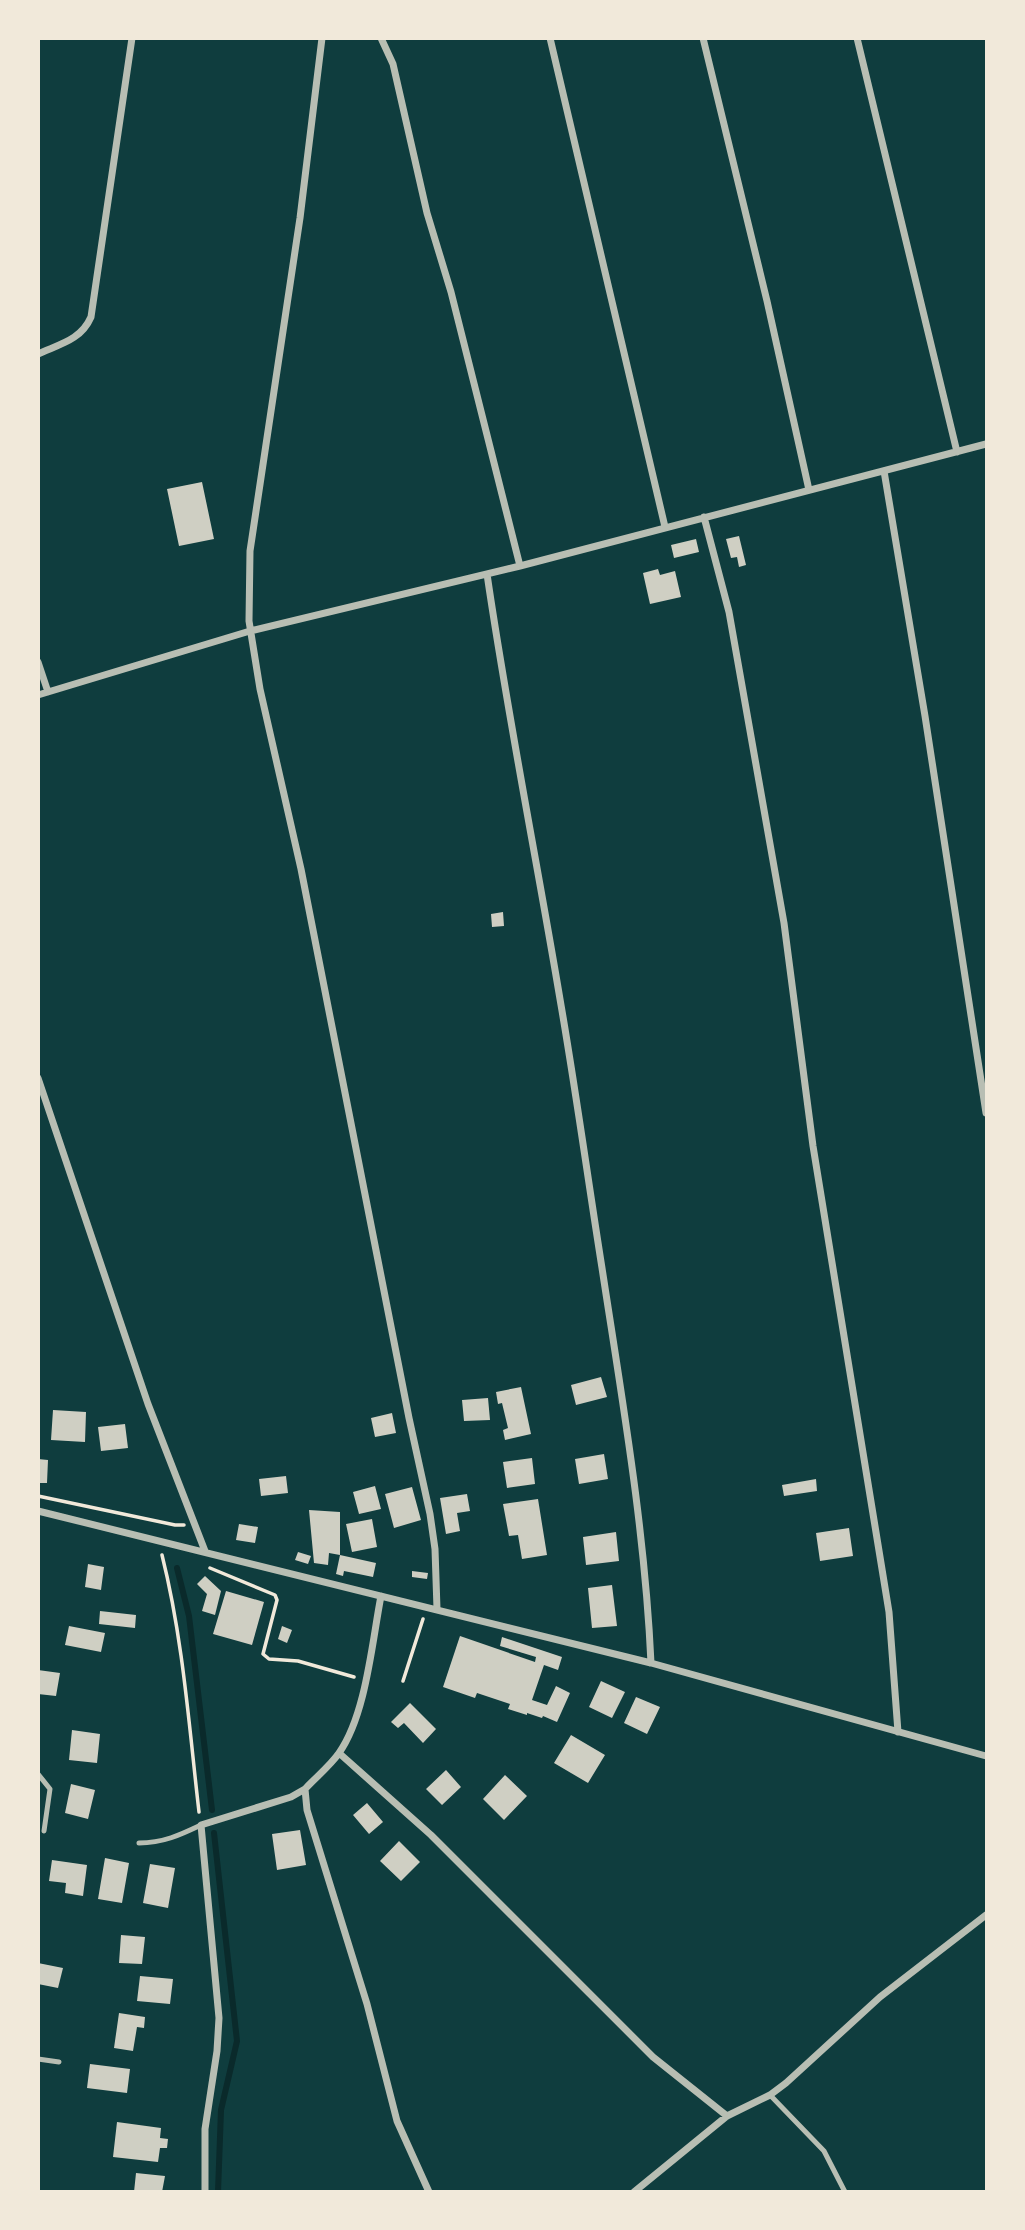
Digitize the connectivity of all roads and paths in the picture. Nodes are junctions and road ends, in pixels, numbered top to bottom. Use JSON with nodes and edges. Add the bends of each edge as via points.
{"nodes":[{"id":1,"x":132,"y":38,"type":"edge"},
{"id":2,"x":322,"y":38,"type":"edge"},
{"id":3,"x":382,"y":38,"type":"edge"},
{"id":4,"x":550,"y":38,"type":"edge"},
{"id":5,"x":703,"y":38,"type":"edge"},
{"id":6,"x":857,"y":38,"type":"edge"},
{"id":7,"x":38,"y":354,"type":"edge"},
{"id":8,"x":986,"y":444,"type":"edge"},
{"id":9,"x":957,"y":452,"type":"junction"},
{"id":10,"x":884,"y":471,"type":"junction"},
{"id":11,"x":809,"y":490,"type":"junction"},
{"id":12,"x":704,"y":517,"type":"junction"},
{"id":13,"x":665,"y":527,"type":"junction"},
{"id":14,"x":520,"y":566,"type":"junction"},
{"id":15,"x":487,"y":574,"type":"junction"},
{"id":16,"x":250,"y":631,"type":"junction"},
{"id":17,"x":38,"y":663,"type":"edge"},
{"id":18,"x":48,"y":692,"type":"junction"},
{"id":19,"x":38,"y":695,"type":"edge"},
{"id":20,"x":38,"y":1079,"type":"edge"},
{"id":21,"x":43,"y":1106,"type":"edge"},
{"id":22,"x":986,"y":1113,"type":"edge"},
{"id":23,"x":38,"y":1511,"type":"edge"},
{"id":24,"x":205,"y":1551,"type":"junction"},
{"id":25,"x":172,"y":1557,"type":"dead end"},
{"id":26,"x":203,"y":1565,"type":"dead end"},
{"id":27,"x":381,"y":1596,"type":"junction"},
{"id":28,"x":437,"y":1609,"type":"junction"},
{"id":29,"x":429,"y":1614,"type":"dead end"},
{"id":30,"x":651,"y":1663,"type":"junction"},
{"id":31,"x":364,"y":1680,"type":"junction"},
{"id":32,"x":403,"y":1681,"type":"dead end"},
{"id":33,"x":898,"y":1732,"type":"junction"},
{"id":34,"x":339,"y":1753,"type":"junction"},
{"id":35,"x":986,"y":1756,"type":"edge"},
{"id":36,"x":38,"y":1774,"type":"edge"},
{"id":37,"x":306,"y":1789,"type":"junction"},
{"id":38,"x":201,"y":1825,"type":"junction"},
{"id":39,"x":44,"y":1831,"type":"dead end"},
{"id":40,"x":139,"y":1843,"type":"dead end"},
{"id":41,"x":986,"y":1915,"type":"edge"},
{"id":42,"x":38,"y":2059,"type":"edge"},
{"id":43,"x":59,"y":2062,"type":"dead end"},
{"id":44,"x":770,"y":2095,"type":"junction"},
{"id":45,"x":727,"y":2116,"type":"junction"},
{"id":46,"x":205,"y":2192,"type":"edge"},
{"id":47,"x":429,"y":2192,"type":"edge"},
{"id":48,"x":634,"y":2192,"type":"edge"},
{"id":49,"x":845,"y":2192,"type":"edge"}],
"edges":[{"from":1,"to":7,"type":"street","via":[[91,317],[78,337]]},
{"from":2,"to":16,"type":"street","via":[[250,551]]},
{"from":3,"to":14,"type":"street","via":[[393,64],[427,214]]},
{"from":4,"to":13,"type":"street"},
{"from":5,"to":11,"type":"street"},
{"from":6,"to":9,"type":"street"},
{"from":8,"to":9,"type":"street"},
{"from":9,"to":10,"type":"street"},
{"from":10,"to":11,"type":"street"},
{"from":10,"to":22,"type":"street"},
{"from":11,"to":12,"type":"street"},
{"from":12,"to":13,"type":"street"},
{"from":12,"to":33,"type":"street","via":[[729,612],[784,923],[813,1146],[889,1612]]},
{"from":13,"to":14,"type":"street"},
{"from":14,"to":15,"type":"street"},
{"from":15,"to":16,"type":"street"},
{"from":15,"to":30,"type":"street","via":[[562,1007],[628,1435],[641,1522]]},
{"from":16,"to":18,"type":"street"},
{"from":16,"to":28,"type":"street","via":[[430,1514]]},
{"from":17,"to":18,"type":"street"},
{"from":18,"to":19,"type":"street"},
{"from":20,"to":21,"type":"street"},
{"from":21,"to":24,"type":"street"},
{"from":23,"to":24,"type":"street"},
{"from":24,"to":27,"type":"street"},
{"from":25,"to":38,"type":"path","via":[[162,1555],[181,1652]]},
{"from":26,"to":31,"type":"path","via":[[275,1595],[263,1654],[269,1659],[298,1661]]},
{"from":27,"to":28,"type":"street"},
{"from":27,"to":31,"type":"street"},
{"from":28,"to":30,"type":"street"},
{"from":29,"to":32,"type":"path","via":[[423,1618]]},
{"from":30,"to":33,"type":"street"},
{"from":31,"to":34,"type":"street","via":[[352,1729]]},
{"from":33,"to":35,"type":"street"},
{"from":34,"to":37,"type":"street"},
{"from":34,"to":45,"type":"street","via":[[431,1835],[653,2057]]},
{"from":36,"to":39,"type":"lane","via":[[50,1789]]},
{"from":37,"to":38,"type":"street"},
{"from":37,"to":47,"type":"street","via":[[307,1810],[397,2121]]},
{"from":38,"to":40,"type":"lane","via":[[171,1839]]},
{"from":38,"to":46,"type":"street","via":[[219,2018],[205,2129]]},
{"from":41,"to":44,"type":"street","via":[[880,1997]]},
{"from":42,"to":43,"type":"lane"},
{"from":44,"to":45,"type":"street"},
{"from":44,"to":49,"type":"lane","via":[[824,2151]]},
{"from":45,"to":48,"type":"street"}]}
